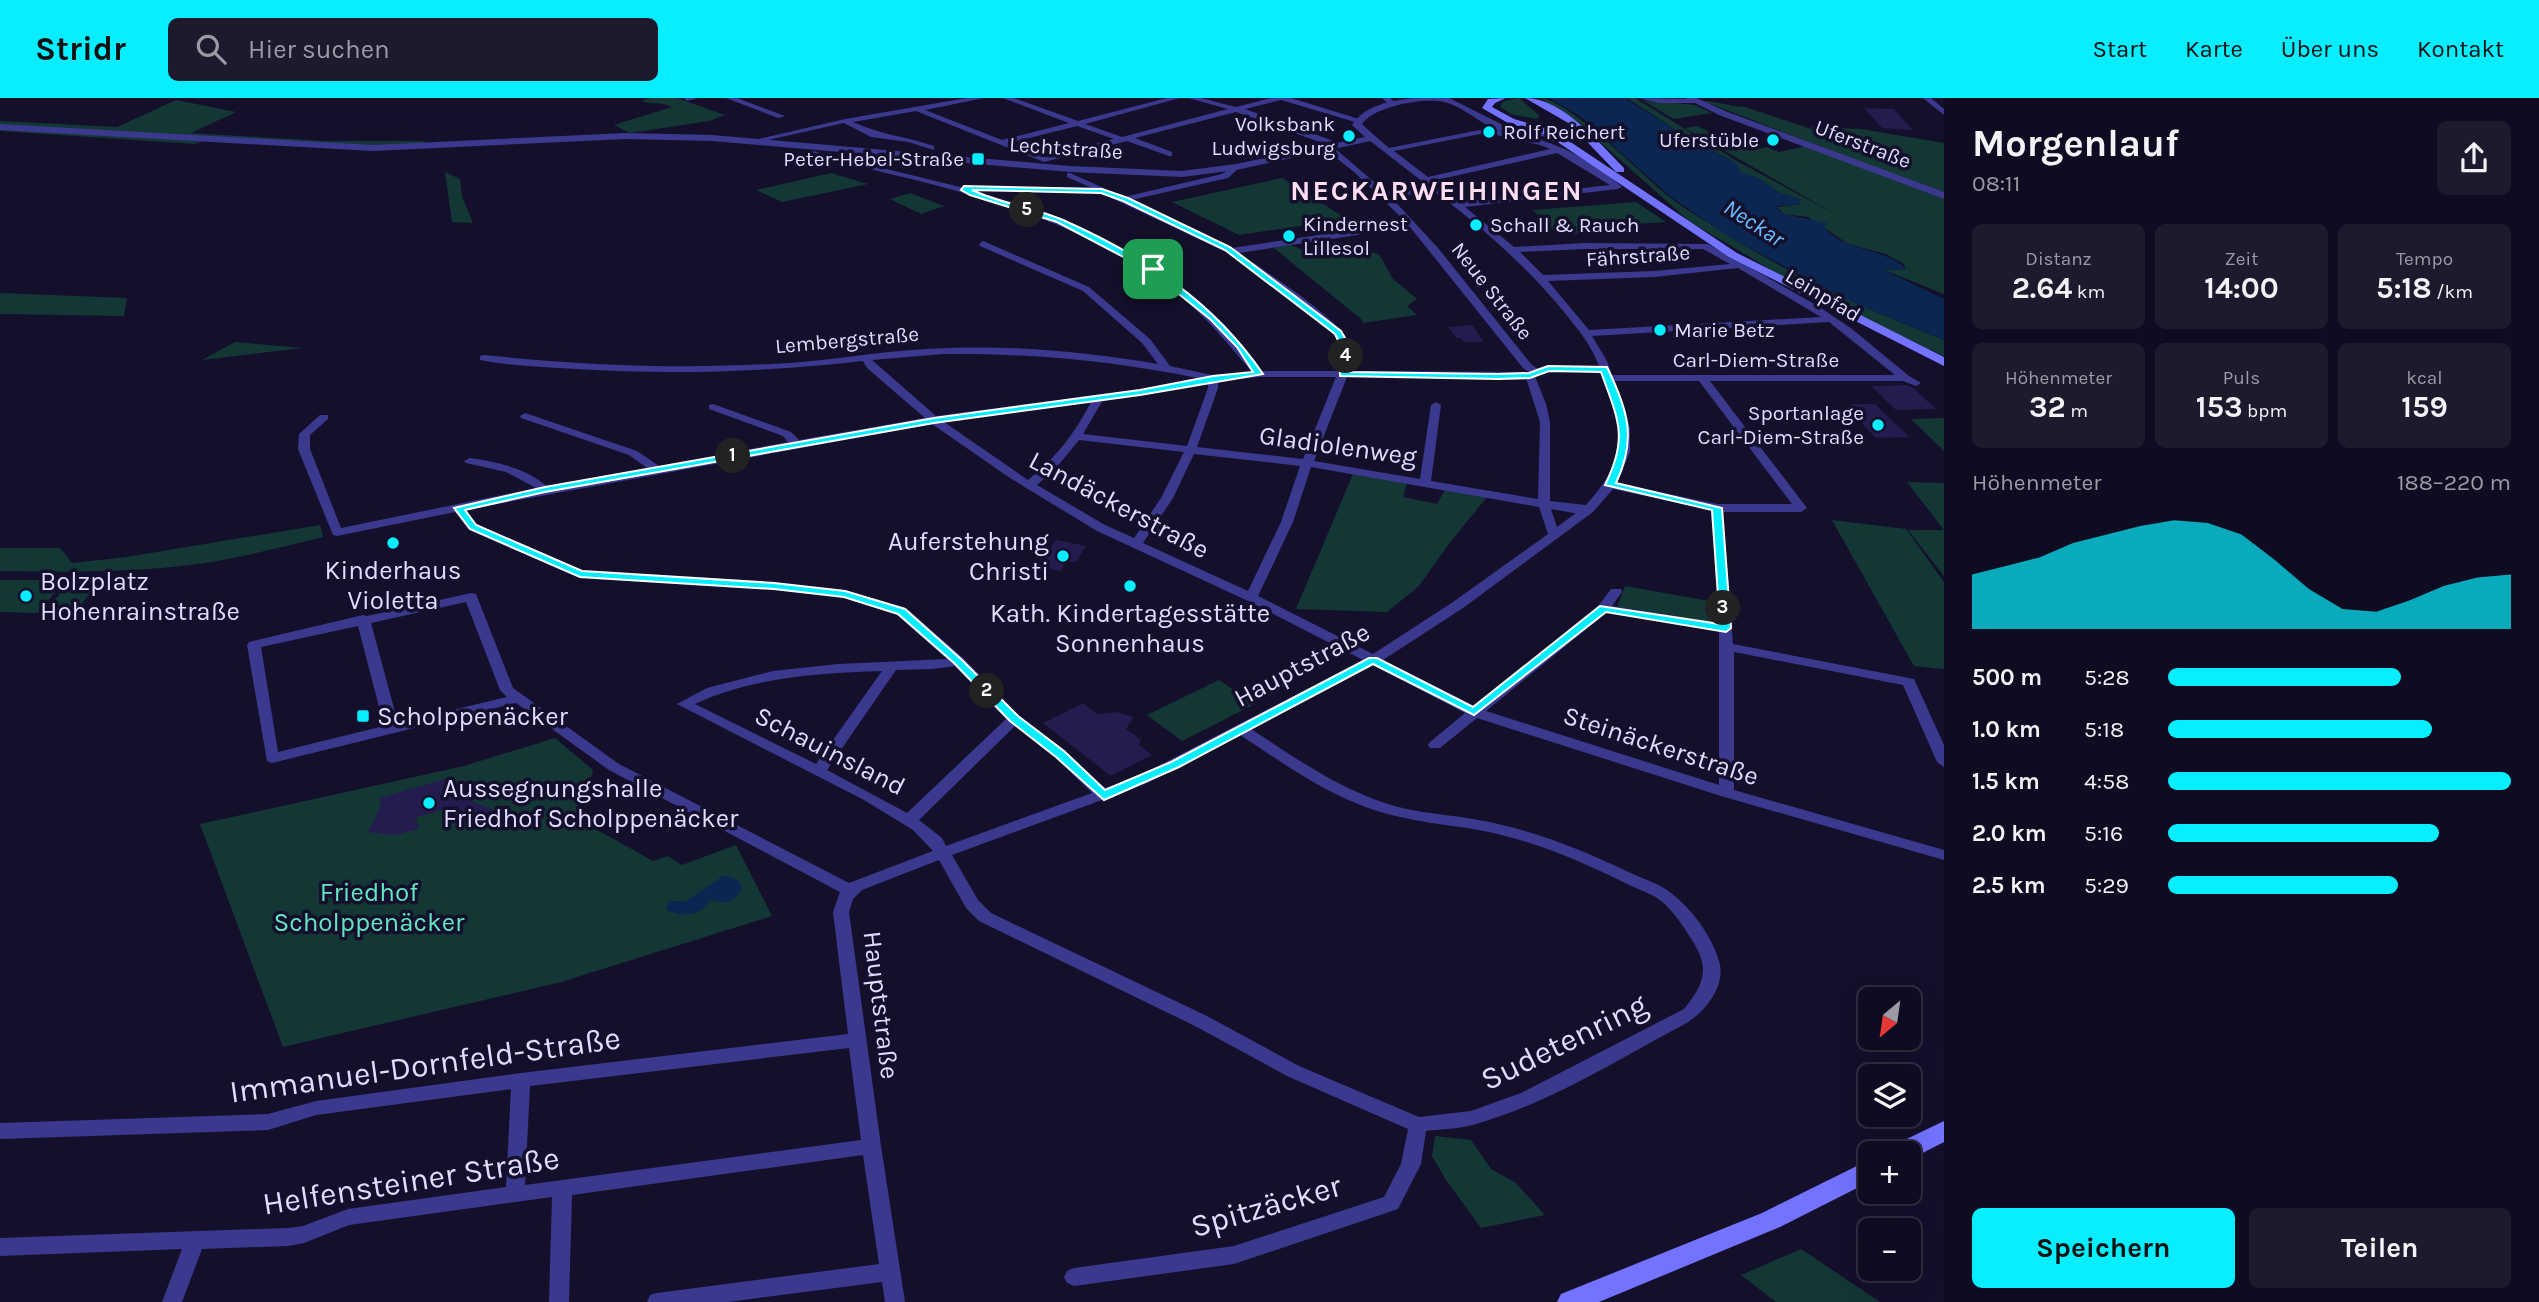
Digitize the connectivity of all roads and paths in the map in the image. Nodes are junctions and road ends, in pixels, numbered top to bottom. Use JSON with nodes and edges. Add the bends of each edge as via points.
{"nodes":[{"id":1,"x":730,"y":98,"type":"edge"},
{"id":2,"x":935,"y":98,"type":"edge"},
{"id":3,"x":980,"y":98,"type":"edge"},
{"id":4,"x":1007,"y":98,"type":"edge"},
{"id":5,"x":1176,"y":98,"type":"edge"},
{"id":6,"x":1192,"y":98,"type":"edge"},
{"id":7,"x":1281,"y":98,"type":"edge"},
{"id":8,"x":1440,"y":98,"type":"edge"},
{"id":9,"x":1501,"y":98,"type":"edge"},
{"id":10,"x":1530,"y":98,"type":"edge"},
{"id":11,"x":1642,"y":98,"type":"edge"},
{"id":12,"x":1653,"y":98,"type":"edge"},
{"id":13,"x":1927,"y":98,"type":"edge"},
{"id":14,"x":1692,"y":99,"type":"edge"},
{"id":15,"x":1389,"y":101,"type":"edge"},
{"id":16,"x":951,"y":103,"type":"junction"},
{"id":17,"x":1541,"y":105,"type":"junction"},
{"id":18,"x":1233,"y":109,"type":"junction"},
{"id":19,"x":919,"y":110,"type":"junction"},
{"id":20,"x":1944,"y":113,"type":"edge"},
{"id":21,"x":781,"y":116,"type":"dead end"},
{"id":22,"x":1358,"y":120,"type":"junction"},
{"id":23,"x":845,"y":121,"type":"junction"},
{"id":24,"x":1511,"y":121,"type":"junction"},
{"id":25,"x":1078,"y":123,"type":"junction"},
{"id":26,"x":0,"y":127,"type":"edge"},
{"id":27,"x":1494,"y":128,"type":"junction"},
{"id":28,"x":1551,"y":134,"type":"junction"},
{"id":29,"x":1124,"y":138,"type":"junction"},
{"id":30,"x":1373,"y":138,"type":"junction"},
{"id":31,"x":754,"y":141,"type":"junction"},
{"id":32,"x":1001,"y":143,"type":"junction"},
{"id":33,"x":1332,"y":146,"type":"junction"},
{"id":34,"x":931,"y":148,"type":"dead end"},
{"id":35,"x":1389,"y":150,"type":"junction"},
{"id":36,"x":1558,"y":150,"type":"junction"},
{"id":37,"x":813,"y":153,"type":"dead end"},
{"id":38,"x":1169,"y":154,"type":"dead end"},
{"id":39,"x":1236,"y":167,"type":"junction"},
{"id":40,"x":1620,"y":170,"type":"junction"},
{"id":41,"x":1070,"y":175,"type":"dead end"},
{"id":42,"x":1426,"y":180,"type":"junction"},
{"id":43,"x":964,"y":188,"type":"junction"},
{"id":44,"x":1102,"y":191,"type":"junction"},
{"id":45,"x":1441,"y":191,"type":"junction"},
{"id":46,"x":1391,"y":193,"type":"dead end"},
{"id":47,"x":1944,"y":196,"type":"edge"},
{"id":48,"x":1126,"y":200,"type":"junction"},
{"id":49,"x":1459,"y":205,"type":"junction"},
{"id":50,"x":1685,"y":223,"type":"junction"},
{"id":51,"x":1412,"y":224,"type":"junction"},
{"id":52,"x":984,"y":244,"type":"dead end"},
{"id":53,"x":1512,"y":250,"type":"junction"},
{"id":54,"x":1231,"y":251,"type":"junction"},
{"id":55,"x":1736,"y":266,"type":"junction"},
{"id":56,"x":1541,"y":278,"type":"junction"},
{"id":57,"x":1830,"y":318,"type":"junction"},
{"id":58,"x":1586,"y":333,"type":"junction"},
{"id":59,"x":484,"y":358,"type":"dead end"},
{"id":60,"x":866,"y":358,"type":"junction"},
{"id":61,"x":1944,"y":362,"type":"edge"},
{"id":62,"x":1166,"y":368,"type":"junction"},
{"id":63,"x":1532,"y":373,"type":"junction"},
{"id":64,"x":1259,"y":374,"type":"junction"},
{"id":65,"x":1343,"y":374,"type":"junction"},
{"id":66,"x":1606,"y":374,"type":"junction"},
{"id":67,"x":1213,"y":378,"type":"junction"},
{"id":68,"x":1905,"y":378,"type":"junction"},
{"id":69,"x":1703,"y":379,"type":"junction"},
{"id":70,"x":1916,"y":383,"type":"dead end"},
{"id":71,"x":1098,"y":397,"type":"junction"},
{"id":72,"x":1436,"y":405,"type":"dead end"},
{"id":73,"x":713,"y":407,"type":"dead end"},
{"id":74,"x":526,"y":416,"type":"dead end"},
{"id":75,"x":324,"y":417,"type":"dead end"},
{"id":76,"x":934,"y":420,"type":"junction"},
{"id":77,"x":1078,"y":437,"type":"junction"},
{"id":78,"x":796,"y":444,"type":"junction"},
{"id":79,"x":1191,"y":449,"type":"junction"},
{"id":80,"x":470,"y":461,"type":"dead end"},
{"id":81,"x":1307,"y":463,"type":"junction"},
{"id":82,"x":659,"y":471,"type":"junction"},
{"id":83,"x":1425,"y":481,"type":"junction"},
{"id":84,"x":1029,"y":485,"type":"junction"},
{"id":85,"x":1610,"y":485,"type":"junction"},
{"id":86,"x":545,"y":490,"type":"junction"},
{"id":87,"x":1545,"y":502,"type":"junction"},
{"id":88,"x":458,"y":508,"type":"junction"},
{"id":89,"x":1717,"y":508,"type":"junction"},
{"id":90,"x":1589,"y":509,"type":"junction"},
{"id":91,"x":1553,"y":534,"type":"junction"},
{"id":92,"x":1136,"y":544,"type":"junction"},
{"id":93,"x":1616,"y":592,"type":"dead end"},
{"id":94,"x":1251,"y":597,"type":"junction"},
{"id":95,"x":1604,"y":608,"type":"junction"},
{"id":96,"x":363,"y":619,"type":"junction"},
{"id":97,"x":1726,"y":628,"type":"junction"},
{"id":98,"x":1727,"y":647,"type":"junction"},
{"id":99,"x":1373,"y":660,"type":"junction"},
{"id":100,"x":958,"y":661,"type":"junction"},
{"id":101,"x":891,"y":667,"type":"junction"},
{"id":102,"x":519,"y":698,"type":"junction"},
{"id":103,"x":1474,"y":712,"type":"junction"},
{"id":104,"x":1014,"y":719,"type":"junction"},
{"id":105,"x":392,"y":729,"type":"junction"},
{"id":106,"x":1241,"y":729,"type":"junction"},
{"id":107,"x":1435,"y":744,"type":"dead end"},
{"id":108,"x":1944,"y":762,"type":"edge"},
{"id":109,"x":818,"y":772,"type":"junction"},
{"id":110,"x":1726,"y":793,"type":"junction"},
{"id":111,"x":1104,"y":796,"type":"junction"},
{"id":112,"x":909,"y":820,"type":"junction"},
{"id":113,"x":944,"y":854,"type":"junction"},
{"id":114,"x":1944,"y":855,"type":"edge"},
{"id":115,"x":849,"y":890,"type":"junction"},
{"id":116,"x":857,"y":1040,"type":"junction"},
{"id":117,"x":521,"y":1080,"type":"junction"},
{"id":118,"x":1418,"y":1125,"type":"junction"},
{"id":119,"x":0,"y":1131,"type":"edge"},
{"id":120,"x":1944,"y":1131,"type":"edge"},
{"id":121,"x":1921,"y":1142,"type":"edge"},
{"id":122,"x":871,"y":1146,"type":"junction"},
{"id":123,"x":1858,"y":1176,"type":"edge"},
{"id":124,"x":562,"y":1189,"type":"junction"},
{"id":125,"x":515,"y":1195,"type":"junction"},
{"id":126,"x":196,"y":1239,"type":"junction"},
{"id":127,"x":0,"y":1247,"type":"edge"},
{"id":128,"x":890,"y":1272,"type":"junction"},
{"id":129,"x":1074,"y":1277,"type":"dead end"},
{"id":130,"x":172,"y":1302,"type":"edge"},
{"id":131,"x":559,"y":1302,"type":"edge"},
{"id":132,"x":657,"y":1302,"type":"edge"},
{"id":133,"x":895,"y":1302,"type":"edge"},
{"id":134,"x":1570,"y":1302,"type":"edge"}],
"edges":[{"from":1,"to":21,"type":"street"},
{"from":2,"to":16,"type":"street"},
{"from":3,"to":16,"type":"street"},
{"from":4,"to":25,"type":"street"},
{"from":5,"to":25,"type":"street"},
{"from":6,"to":18,"type":"street"},
{"from":7,"to":18,"type":"street"},
{"from":7,"to":22,"type":"street"},
{"from":8,"to":15,"type":"street"},
{"from":8,"to":27,"type":"street","via":[[1461,105]]},
{"from":9,"to":24,"type":"main road","via":[[1487,108]]},
{"from":10,"to":17,"type":"main road"},
{"from":11,"to":14,"type":"street"},
{"from":12,"to":14,"type":"street"},
{"from":13,"to":20,"type":"street"},
{"from":14,"to":47,"type":"street","name":"Uferstraße"},
{"from":15,"to":22,"type":"street"},
{"from":16,"to":19,"type":"street"},
{"from":17,"to":24,"type":"main road","via":[[1544,119]]},
{"from":17,"to":28,"type":"main road","via":[[1560,122]]},
{"from":17,"to":40,"type":"main road","via":[[1573,122]]},
{"from":18,"to":29,"type":"street"},
{"from":18,"to":33,"type":"street"},
{"from":19,"to":23,"type":"street"},
{"from":19,"to":32,"type":"street"},
{"from":22,"to":30,"type":"street","name":"Hauptstraße","via":[[1357,125]]},
{"from":23,"to":31,"type":"street"},
{"from":23,"to":34,"type":"street","via":[[874,135]]},
{"from":24,"to":28,"type":"main road"},
{"from":25,"to":29,"type":"street"},
{"from":25,"to":32,"type":"street"},
{"from":26,"to":31,"type":"street","name":"Lechtstraße","via":[[359,148],[626,136]]},
{"from":27,"to":28,"type":"street","via":[[1517,134]]},
{"from":27,"to":35,"type":"street"},
{"from":27,"to":36,"type":"street"},
{"from":28,"to":40,"type":"main road","via":[[1581,144]]},
{"from":28,"to":50,"type":"main road"},
{"from":29,"to":32,"type":"street","via":[[1044,160]]},
{"from":29,"to":38,"type":"street"},
{"from":30,"to":33,"type":"street","name":"Lechtstraße"},
{"from":30,"to":35,"type":"street","name":"Hauptstraße"},
{"from":31,"to":39,"type":"street","name":"Lechtstraße","via":[[1115,172],[1182,174]]},
{"from":33,"to":39,"type":"street","name":"Lechtstraße"},
{"from":33,"to":51,"type":"street","name":"Neue Straße"},
{"from":35,"to":42,"type":"street","name":"Hauptstraße"},
{"from":36,"to":42,"type":"street"},
{"from":36,"to":49,"type":"street","via":[[1618,187]]},
{"from":37,"to":43,"type":"street"},
{"from":39,"to":48,"type":"street","via":[[1225,176]]},
{"from":40,"to":50,"type":"main road"},
{"from":41,"to":44,"type":"street"},
{"from":42,"to":45,"type":"street","name":"Hauptstraße"},
{"from":43,"to":44,"type":"street"},
{"from":43,"to":64,"type":"street","via":[[1059,221],[1153,269],[1213,317]]},
{"from":44,"to":48,"type":"street"},
{"from":45,"to":46,"type":"street"},
{"from":45,"to":49,"type":"street","name":"Hauptstraße"},
{"from":48,"to":54,"type":"street"},
{"from":49,"to":53,"type":"street","name":"Hauptstraße"},
{"from":50,"to":61,"type":"main road","via":[[1763,271]]},
{"from":51,"to":54,"type":"street"},
{"from":51,"to":63,"type":"street","name":"Neue Straße"},
{"from":52,"to":62,"type":"street","via":[[1086,289],[1146,341]]},
{"from":53,"to":55,"type":"street","name":"Leinpfad","via":[[1704,246]]},
{"from":53,"to":56,"type":"street","name":"Hauptstraße"},
{"from":54,"to":65,"type":"street","via":[[1338,333],[1347,357]]},
{"from":55,"to":56,"type":"street","name":"Fährstraße"},
{"from":55,"to":57,"type":"street","name":"Leinpfad"},
{"from":56,"to":58,"type":"street","name":"Hauptstraße"},
{"from":57,"to":58,"type":"street"},
{"from":57,"to":68,"type":"street","name":"Leinpfad"},
{"from":58,"to":66,"type":"street","name":"Hauptstraße"},
{"from":59,"to":60,"type":"street","name":"Lembergstraße","via":[[605,368],[717,369]]},
{"from":60,"to":62,"type":"street","name":"Lembergstraße","via":[[967,351]]},
{"from":60,"to":76,"type":"street","name":"Landäckerstraße"},
{"from":62,"to":67,"type":"street","name":"Lembergstraße"},
{"from":63,"to":65,"type":"street","name":"Carl-Diem-Straße"},
{"from":63,"to":66,"type":"street","name":"Carl-Diem-Straße","via":[[1548,369]]},
{"from":63,"to":87,"type":"street","name":"Neue Straße","via":[[1545,419]]},
{"from":64,"to":65,"type":"street","name":"Carl-Diem-Straße"},
{"from":64,"to":67,"type":"street","name":"Carl-Diem-Straße"},
{"from":65,"to":81,"type":"street"},
{"from":66,"to":69,"type":"street","name":"Carl-Diem-Straße"},
{"from":66,"to":85,"type":"street","name":"Hauptstraße","via":[[1626,441]]},
{"from":67,"to":71,"type":"street"},
{"from":67,"to":79,"type":"street"},
{"from":68,"to":69,"type":"street","name":"Carl-Diem-Straße"},
{"from":68,"to":70,"type":"street","name":"Leinpfad"},
{"from":69,"to":89,"type":"street","via":[[1801,508]]},
{"from":71,"to":76,"type":"street"},
{"from":71,"to":77,"type":"street"},
{"from":72,"to":83,"type":"street"},
{"from":73,"to":78,"type":"street","via":[[787,435]]},
{"from":74,"to":82,"type":"street","via":[[633,453]]},
{"from":75,"to":88,"type":"street","via":[[305,434],[303,449],[337,532]]},
{"from":76,"to":78,"type":"street"},
{"from":76,"to":84,"type":"street","name":"Landäckerstraße"},
{"from":77,"to":79,"type":"street","name":"Gladiolenweg"},
{"from":77,"to":84,"type":"street"},
{"from":78,"to":82,"type":"street"},
{"from":79,"to":81,"type":"street","name":"Gladiolenweg"},
{"from":79,"to":92,"type":"street","via":[[1167,498]]},
{"from":80,"to":86,"type":"street","via":[[533,478]]},
{"from":81,"to":83,"type":"street","name":"Gladiolenweg"},
{"from":81,"to":94,"type":"street","via":[[1287,522]]},
{"from":82,"to":86,"type":"street"},
{"from":83,"to":87,"type":"street","name":"Gladiolenweg"},
{"from":84,"to":92,"type":"street","name":"Landäckerstraße"},
{"from":85,"to":89,"type":"street"},
{"from":85,"to":90,"type":"street","name":"Hauptstraße"},
{"from":86,"to":88,"type":"street"},
{"from":87,"to":90,"type":"street","name":"Gladiolenweg"},
{"from":87,"to":91,"type":"street","name":"Neue Straße"},
{"from":88,"to":100,"type":"street","via":[[473,527],[580,574],[845,594],[901,611]]},
{"from":89,"to":97,"type":"street"},
{"from":90,"to":91,"type":"street","name":"Hauptstraße"},
{"from":91,"to":99,"type":"street","name":"Hauptstraße","via":[[1458,605]]},
{"from":92,"to":94,"type":"street","name":"Landäckerstraße"},
{"from":93,"to":95,"type":"street"},
{"from":94,"to":99,"type":"street","name":"Landäckerstraße"},
{"from":95,"to":97,"type":"street"},
{"from":95,"to":103,"type":"street"},
{"from":96,"to":102,"type":"street","via":[[471,597],[507,690]]},
{"from":96,"to":105,"type":"street"},
{"from":96,"to":105,"type":"street","via":[[254,645],[272,758]]},
{"from":97,"to":98,"type":"street"},
{"from":98,"to":108,"type":"street","via":[[1909,682]]},
{"from":98,"to":110,"type":"street"},
{"from":99,"to":103,"type":"street","name":"Steinäckerstraße"},
{"from":99,"to":106,"type":"street","name":"Hauptstraße"},
{"from":100,"to":101,"type":"street"},
{"from":100,"to":104,"type":"street"},
{"from":101,"to":109,"type":"street"},
{"from":101,"to":109,"type":"street","name":"Schauinsland","via":[[771,675],[684,704]]},
{"from":102,"to":105,"type":"street"},
{"from":102,"to":115,"type":"street","via":[[614,767]]},
{"from":103,"to":107,"type":"street"},
{"from":103,"to":110,"type":"street","name":"Steinäckerstraße"},
{"from":104,"to":111,"type":"street"},
{"from":104,"to":112,"type":"street"},
{"from":106,"to":111,"type":"street","name":"Hauptstraße"},
{"from":106,"to":118,"type":"street","name":"Sudetenring","via":[[1334,788],[1382,808],[1531,836],[1595,861],[1666,897],[1706,948],[1714,974],[1707,993],[1690,1014],[1528,1098],[1471,1118]]},
{"from":109,"to":112,"type":"street","name":"Schauinsland"},
{"from":110,"to":114,"type":"street","name":"Steinäckerstraße"},
{"from":111,"to":113,"type":"street","name":"Hauptstraße"},
{"from":112,"to":113,"type":"street","name":"Schauinsland"},
{"from":113,"to":115,"type":"street","name":"Hauptstraße"},
{"from":113,"to":118,"type":"street","via":[[972,904],[985,917],[1201,1021],[1293,1071]]},
{"from":115,"to":116,"type":"street","name":"Hauptstraße","via":[[841,912]]},
{"from":116,"to":117,"type":"street","name":"Immanuel-Dornfeld-Straße"},
{"from":116,"to":122,"type":"street","name":"Hauptstraße"},
{"from":117,"to":119,"type":"street","name":"Immanuel-Dornfeld-Straße","via":[[316,1108],[268,1122]]},
{"from":117,"to":125,"type":"street"},
{"from":118,"to":129,"type":"street","name":"Spitzäcker","via":[[1411,1164],[1391,1203],[1234,1255]]},
{"from":120,"to":121,"type":"main road"},
{"from":122,"to":124,"type":"street","name":"Helfensteiner Straße"},
{"from":122,"to":128,"type":"street","name":"Hauptstraße"},
{"from":123,"to":134,"type":"main road","via":[[1771,1220]]},
{"from":124,"to":125,"type":"street","name":"Helfensteiner Straße"},
{"from":124,"to":131,"type":"street"},
{"from":125,"to":126,"type":"street","name":"Helfensteiner Straße","via":[[348,1217],[288,1237]]},
{"from":126,"to":127,"type":"street","name":"Helfensteiner Straße"},
{"from":126,"to":130,"type":"street"},
{"from":128,"to":132,"type":"street"},
{"from":128,"to":133,"type":"street","name":"Hauptstraße"}]}
